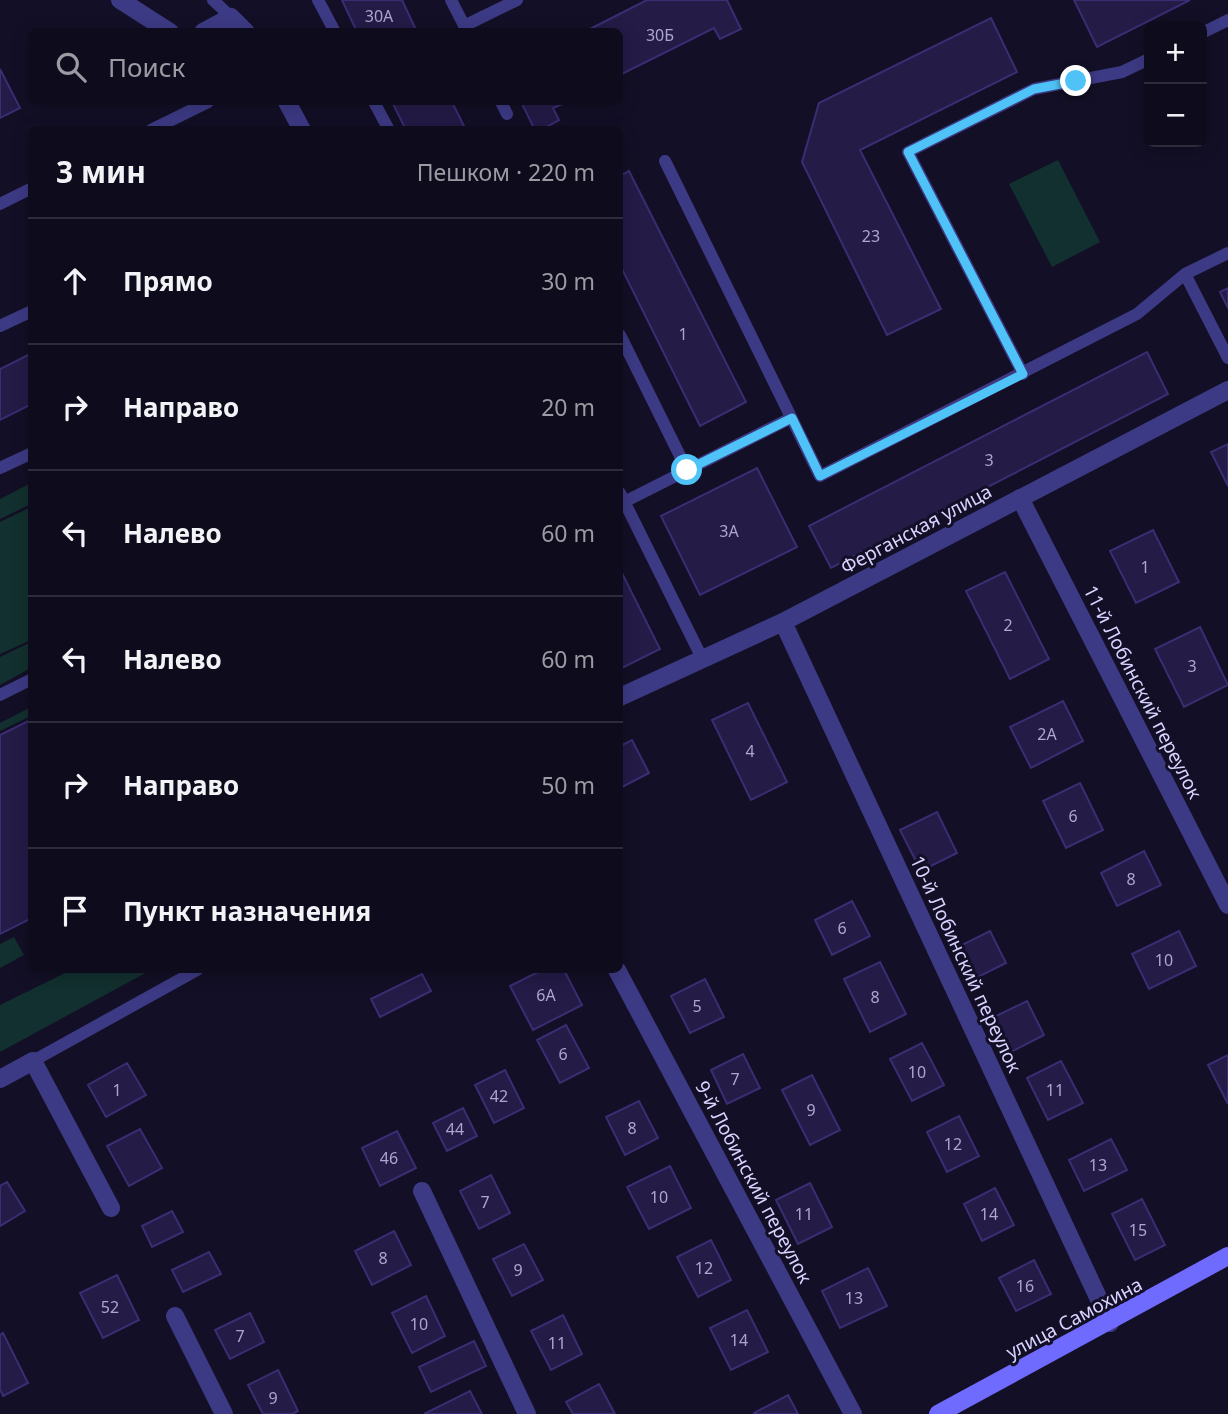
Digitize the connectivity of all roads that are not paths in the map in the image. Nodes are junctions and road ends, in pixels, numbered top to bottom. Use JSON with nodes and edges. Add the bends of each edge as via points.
{"nodes":[{"id":1,"x":120,"y":0,"type":"edge"},
{"id":2,"x":213,"y":0,"type":"edge"},
{"id":3,"x":318,"y":0,"type":"edge"},
{"id":4,"x":451,"y":0,"type":"edge"},
{"id":5,"x":517,"y":0,"type":"edge"},
{"id":6,"x":231,"y":17,"type":"junction"},
{"id":7,"x":1228,"y":20,"type":"edge"},
{"id":8,"x":164,"y":28,"type":"edge"},
{"id":9,"x":210,"y":28,"type":"edge"},
{"id":10,"x":242,"y":28,"type":"edge"},
{"id":11,"x":333,"y":28,"type":"edge"},
{"id":12,"x":465,"y":28,"type":"edge"},
{"id":13,"x":467,"y":28,"type":"edge"},
{"id":14,"x":1207,"y":30,"type":"edge"},
{"id":15,"x":1144,"y":61,"type":"edge"},
{"id":16,"x":202,"y":105,"type":"edge"},
{"id":17,"x":289,"y":105,"type":"edge"},
{"id":18,"x":376,"y":105,"type":"edge"},
{"id":19,"x":502,"y":105,"type":"edge"},
{"id":20,"x":507,"y":114,"type":"dead end"},
{"id":21,"x":159,"y":126,"type":"edge"},
{"id":22,"x":300,"y":126,"type":"edge"},
{"id":23,"x":387,"y":126,"type":"edge"},
{"id":24,"x":666,"y":162,"type":"dead end"},
{"id":25,"x":28,"y":190,"type":"edge"},
{"id":26,"x":0,"y":204,"type":"edge"},
{"id":27,"x":1228,"y":253,"type":"edge"},
{"id":28,"x":1185,"y":274,"type":"junction"},
{"id":29,"x":28,"y":313,"type":"edge"},
{"id":30,"x":0,"y":327,"type":"edge"},
{"id":31,"x":623,"y":341,"type":"edge"},
{"id":32,"x":1228,"y":358,"type":"edge"},
{"id":33,"x":1023,"y":374,"type":"junction"},
{"id":34,"x":1228,"y":390,"type":"edge"},
{"id":35,"x":792,"y":418,"type":"junction"},
{"id":36,"x":28,"y":455,"type":"edge"},
{"id":37,"x":0,"y":468,"type":"edge"},
{"id":38,"x":687,"y":470,"type":"junction"},
{"id":39,"x":623,"y":497,"type":"edge"},
{"id":40,"x":1020,"y":498,"type":"junction"},
{"id":41,"x":623,"y":499,"type":"edge"},
{"id":42,"x":783,"y":622,"type":"junction"},
{"id":43,"x":703,"y":660,"type":"junction"},
{"id":44,"x":28,"y":681,"type":"edge"},
{"id":45,"x":0,"y":695,"type":"edge"},
{"id":46,"x":623,"y":695,"type":"edge"},
{"id":47,"x":1228,"y":905,"type":"edge"},
{"id":48,"x":192,"y":973,"type":"edge"},
{"id":49,"x":619,"y":973,"type":"edge"},
{"id":50,"x":33,"y":1061,"type":"junction"},
{"id":51,"x":0,"y":1079,"type":"edge"},
{"id":52,"x":422,"y":1191,"type":"dead end"},
{"id":53,"x":111,"y":1208,"type":"dead end"},
{"id":54,"x":1228,"y":1256,"type":"edge"},
{"id":55,"x":175,"y":1316,"type":"dead end"},
{"id":56,"x":1110,"y":1323,"type":"junction"},
{"id":57,"x":224,"y":1414,"type":"edge"},
{"id":58,"x":527,"y":1414,"type":"edge"},
{"id":59,"x":853,"y":1414,"type":"edge"},
{"id":60,"x":939,"y":1414,"type":"edge"}],
"edges":[{"from":1,"to":8,"type":"street"},
{"from":2,"to":6,"type":"lane"},
{"from":3,"to":11,"type":"lane"},
{"from":4,"to":12,"type":"lane"},
{"from":5,"to":13,"type":"lane"},
{"from":6,"to":9,"type":"street"},
{"from":6,"to":10,"type":"street"},
{"from":7,"to":14,"type":"lane"},
{"from":15,"to":33,"type":"lane","via":[[1122,72],[1034,89],[908,152]]},
{"from":16,"to":21,"type":"lane"},
{"from":17,"to":22,"type":"street"},
{"from":18,"to":23,"type":"lane"},
{"from":19,"to":20,"type":"lane"},
{"from":24,"to":35,"type":"lane"},
{"from":25,"to":26,"type":"lane"},
{"from":27,"to":28,"type":"lane"},
{"from":28,"to":32,"type":"lane"},
{"from":28,"to":33,"type":"lane","via":[[1137,314]]},
{"from":29,"to":30,"type":"lane"},
{"from":31,"to":38,"type":"lane"},
{"from":33,"to":35,"type":"lane","via":[[820,476]]},
{"from":34,"to":40,"type":"street","name":"Ферганская улица"},
{"from":35,"to":38,"type":"lane"},
{"from":36,"to":37,"type":"lane"},
{"from":38,"to":39,"type":"lane"},
{"from":40,"to":42,"type":"street","name":"Ферганская улица"},
{"from":40,"to":47,"type":"street","name":"11-й Лобинский переулок"},
{"from":41,"to":43,"type":"lane"},
{"from":42,"to":43,"type":"street","name":"Ферганская улица"},
{"from":42,"to":56,"type":"street","name":"10-й Лобинский переулок"},
{"from":43,"to":46,"type":"street","name":"Ферганская улица"},
{"from":44,"to":45,"type":"lane"},
{"from":48,"to":50,"type":"lane"},
{"from":49,"to":59,"type":"street","name":"9-й Лобинский переулок"},
{"from":50,"to":51,"type":"street"},
{"from":50,"to":53,"type":"street"},
{"from":52,"to":58,"type":"street"},
{"from":54,"to":56,"type":"street","name":"улица Самохина"},
{"from":55,"to":57,"type":"street"},
{"from":56,"to":60,"type":"street","name":"улица Самохина"}]}
